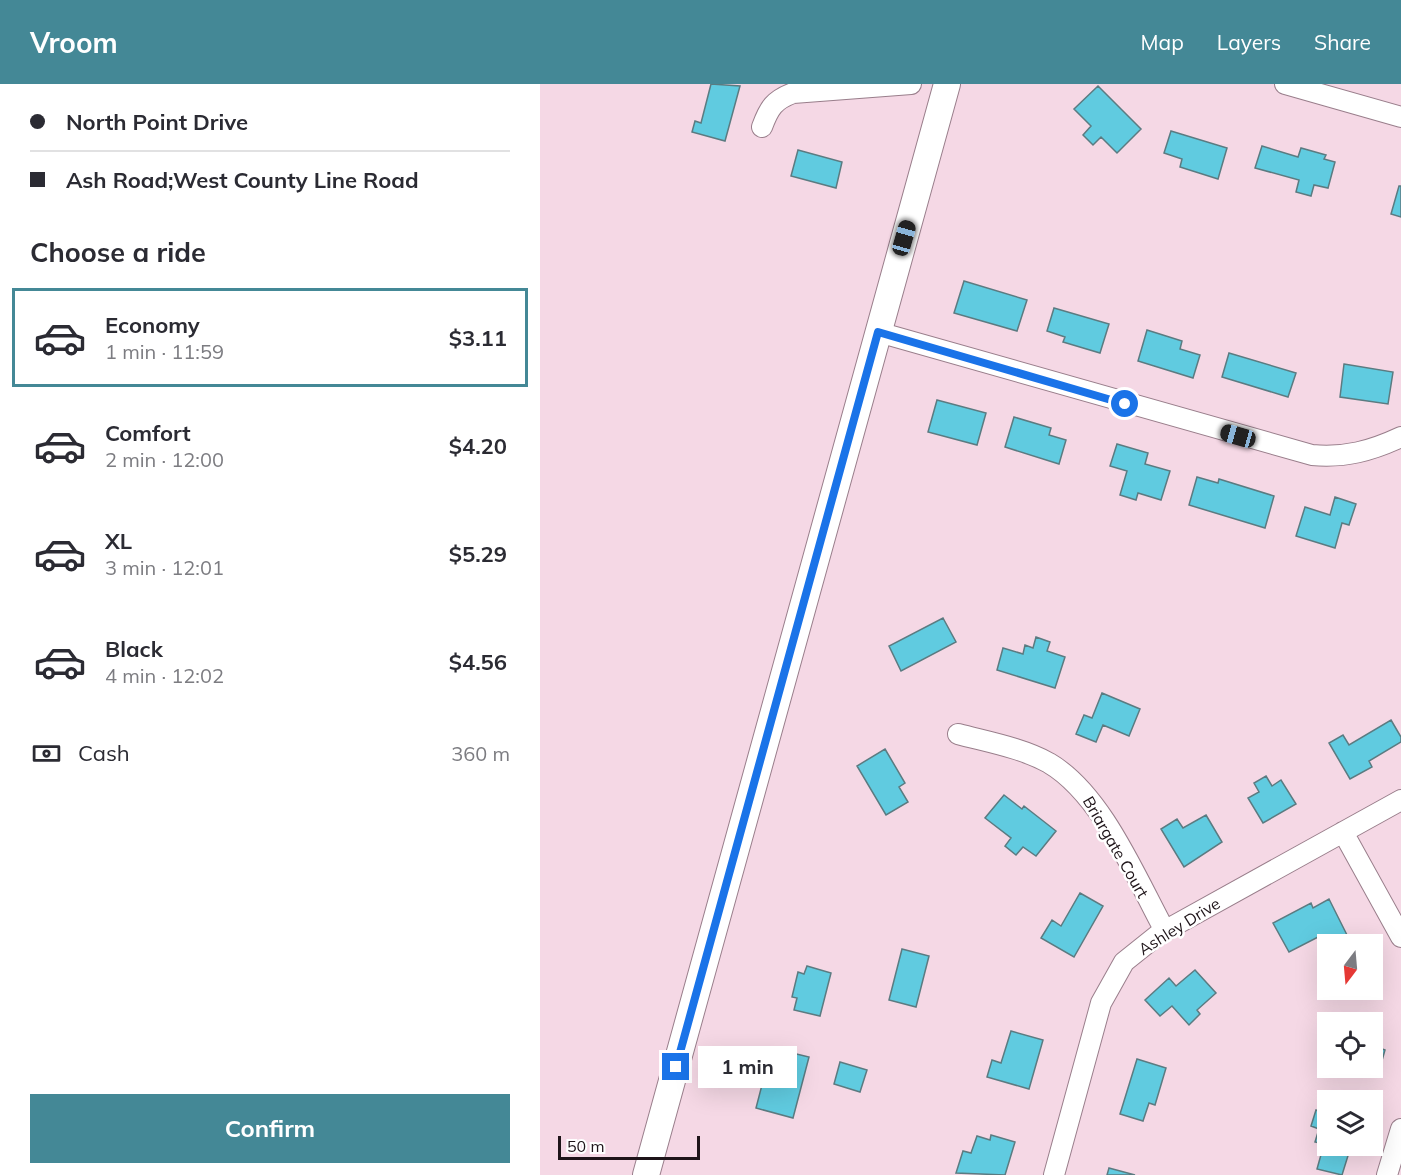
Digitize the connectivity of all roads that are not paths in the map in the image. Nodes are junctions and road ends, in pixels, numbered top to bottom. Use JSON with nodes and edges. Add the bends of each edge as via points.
{"nodes":[{"id":1,"x":911,"y":84,"type":"edge"},
{"id":2,"x":947,"y":84,"type":"edge"},
{"id":3,"x":1285,"y":84,"type":"edge"},
{"id":4,"x":1401,"y":117,"type":"edge"},
{"id":5,"x":762,"y":127,"type":"dead end"},
{"id":6,"x":878,"y":332,"type":"junction"},
{"id":7,"x":1401,"y":437,"type":"edge"},
{"id":8,"x":958,"y":734,"type":"dead end"},
{"id":9,"x":1401,"y":800,"type":"edge"},
{"id":10,"x":1343,"y":832,"type":"junction"},
{"id":11,"x":1165,"y":931,"type":"junction"},
{"id":12,"x":1401,"y":937,"type":"edge"},
{"id":13,"x":1401,"y":1129,"type":"edge"},
{"id":14,"x":646,"y":1175,"type":"edge"},
{"id":15,"x":1054,"y":1175,"type":"edge"},
{"id":16,"x":1387,"y":1175,"type":"edge"}],
"edges":[{"from":1,"to":5,"type":"street","via":[[793,93],[778,99],[768,110]]},
{"from":2,"to":6,"type":"main road"},
{"from":3,"to":4,"type":"street"},
{"from":6,"to":7,"type":"street","via":[[1312,455],[1356,454]]},
{"from":6,"to":14,"type":"main road"},
{"from":8,"to":11,"type":"street","name":"Briargate Court","via":[[1048,762],[1077,784],[1100,812]]},
{"from":9,"to":10,"type":"street","name":"Ashley Drive"},
{"from":10,"to":11,"type":"street","name":"Ashley Drive"},
{"from":10,"to":12,"type":"street"},
{"from":11,"to":15,"type":"street","name":"Ashley Drive","via":[[1124,962],[1101,1002]]},
{"from":13,"to":16,"type":"street"}]}
